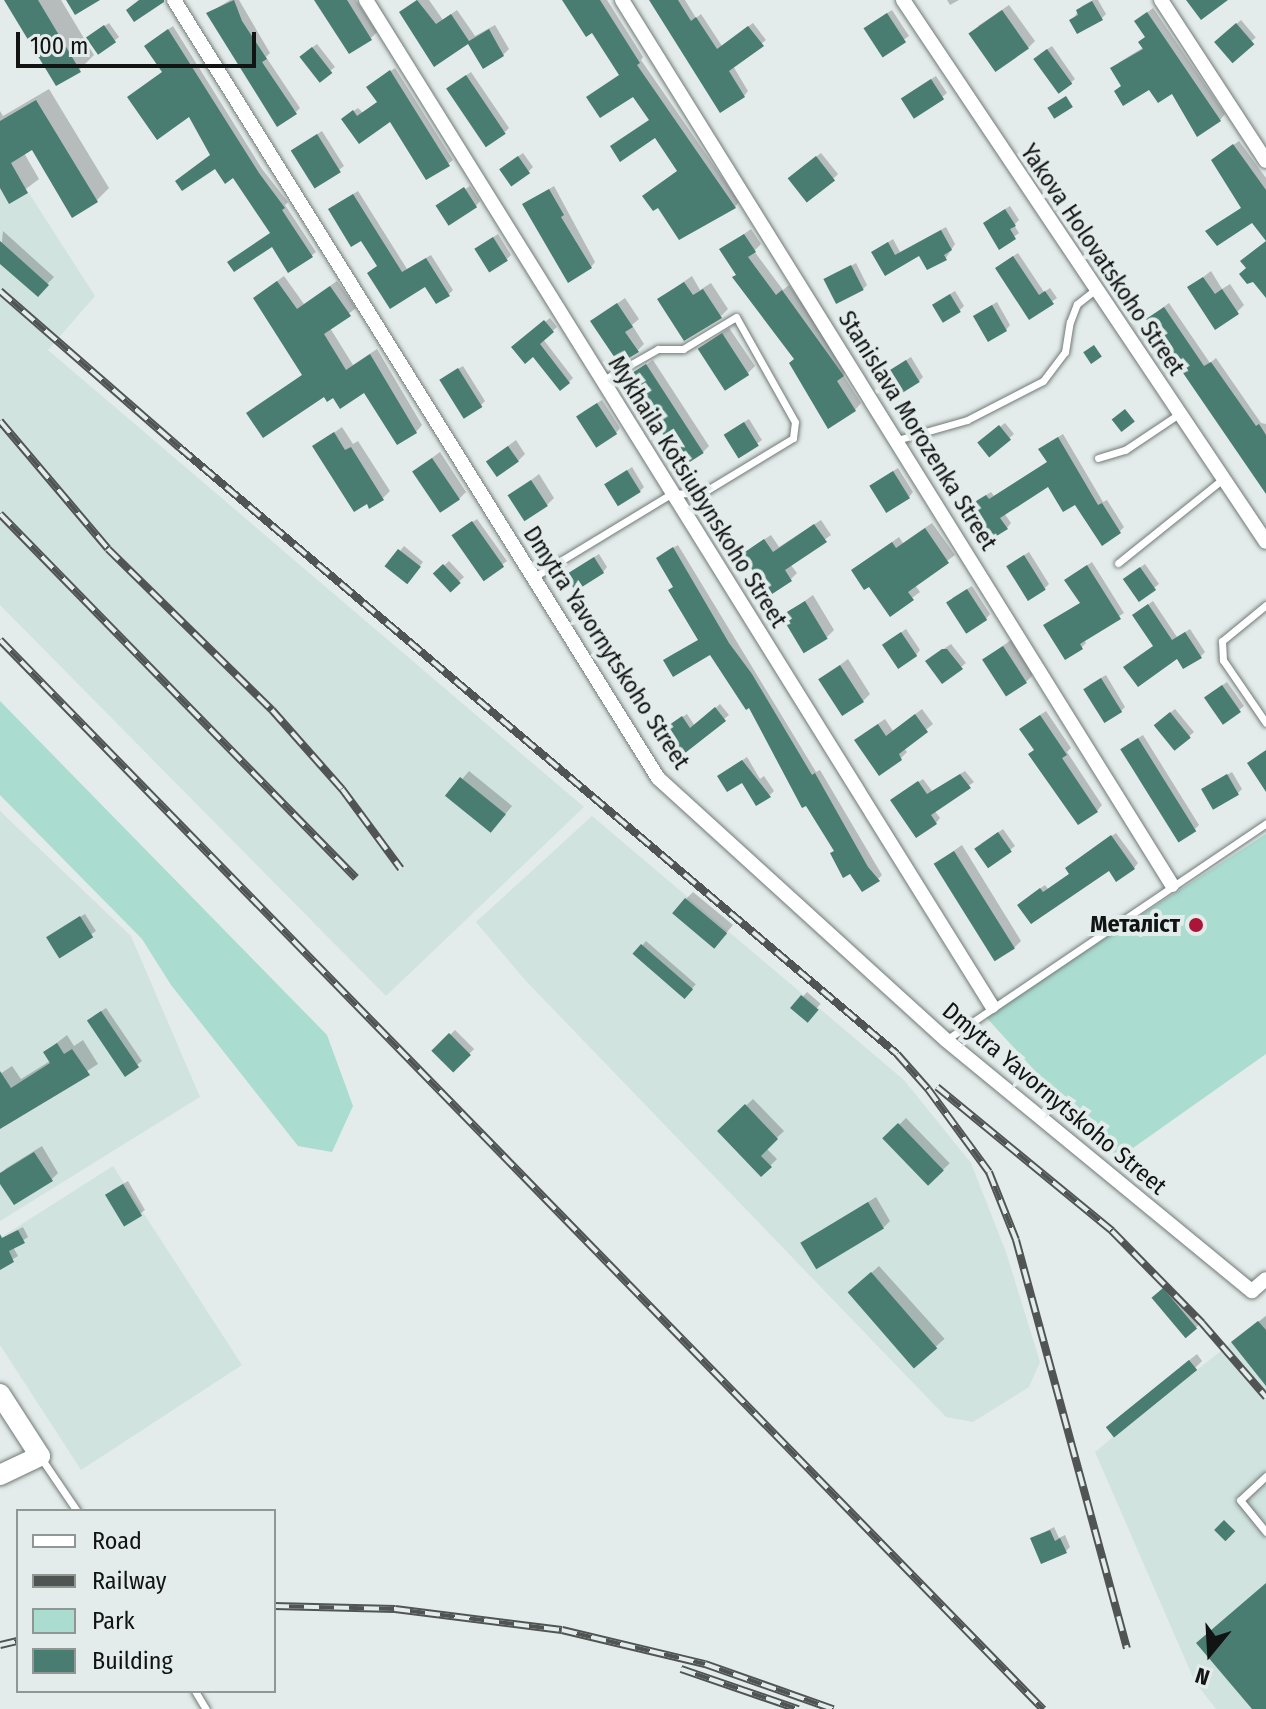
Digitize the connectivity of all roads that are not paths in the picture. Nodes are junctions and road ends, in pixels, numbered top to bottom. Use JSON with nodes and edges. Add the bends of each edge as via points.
{"nodes":[{"id":1,"x":174,"y":0,"type":"edge"},
{"id":2,"x":366,"y":0,"type":"edge"},
{"id":3,"x":622,"y":0,"type":"edge"},
{"id":4,"x":903,"y":0,"type":"edge"},
{"id":5,"x":1161,"y":0,"type":"edge"},
{"id":6,"x":1266,"y":161,"type":"edge"},
{"id":7,"x":1095,"y":290,"type":"junction"},
{"id":8,"x":603,"y":380,"type":"junction"},
{"id":9,"x":1179,"y":414,"type":"junction"},
{"id":10,"x":897,"y":440,"type":"junction"},
{"id":11,"x":1098,"y":458,"type":"dead end"},
{"id":12,"x":1223,"y":479,"type":"junction"},
{"id":13,"x":671,"y":494,"type":"junction"},
{"id":14,"x":1266,"y":542,"type":"edge"},
{"id":15,"x":1118,"y":563,"type":"dead end"},
{"id":16,"x":534,"y":577,"type":"junction"},
{"id":17,"x":1266,"y":605,"type":"edge"},
{"id":18,"x":1266,"y":723,"type":"edge"},
{"id":19,"x":1266,"y":823,"type":"edge"},
{"id":20,"x":1172,"y":885,"type":"junction"},
{"id":21,"x":992,"y":1006,"type":"junction"},
{"id":22,"x":946,"y":1040,"type":"junction"},
{"id":23,"x":1266,"y":1279,"type":"edge"},
{"id":24,"x":0,"y":1394,"type":"edge"},
{"id":25,"x":40,"y":1456,"type":"junction"},
{"id":26,"x":0,"y":1475,"type":"edge"},
{"id":27,"x":1266,"y":1476,"type":"edge"},
{"id":28,"x":76,"y":1509,"type":"edge"},
{"id":29,"x":1266,"y":1532,"type":"edge"}],
"edges":[{"from":1,"to":16,"type":"street","name":"Dmytra Yavornytskoho Street"},
{"from":2,"to":8,"type":"street","name":"Mykhaila Kotsiubynskoho Street"},
{"from":3,"to":10,"type":"street","name":"Stanislava Morozenka Street"},
{"from":4,"to":7,"type":"street","name":"Yakova Holovatskoho Street"},
{"from":5,"to":6,"type":"street"},
{"from":7,"to":9,"type":"street","name":"Yakova Holovatskoho Street"},
{"from":7,"to":10,"type":"lane","via":[[1077,304],[1065,352],[1043,381],[967,420]]},
{"from":8,"to":13,"type":"street","name":"Mykhaila Kotsiubynskoho Street"},
{"from":8,"to":13,"type":"lane","via":[[658,349],[683,349],[736,317],[795,422],[793,438],[704,492]]},
{"from":9,"to":11,"type":"lane","via":[[1125,450]]},
{"from":9,"to":12,"type":"street","name":"Yakova Holovatskoho Street"},
{"from":10,"to":20,"type":"street","name":"Stanislava Morozenka Street"},
{"from":12,"to":14,"type":"street","name":"Yakova Holovatskoho Street"},
{"from":12,"to":15,"type":"lane"},
{"from":13,"to":16,"type":"lane"},
{"from":13,"to":21,"type":"street","name":"Mykhaila Kotsiubynskoho Street"},
{"from":16,"to":22,"type":"street","name":"Dmytra Yavornytskoho Street","via":[[658,778]]},
{"from":17,"to":18,"type":"lane","via":[[1222,641],[1223,660]]},
{"from":19,"to":20,"type":"lane"},
{"from":20,"to":21,"type":"lane"},
{"from":21,"to":22,"type":"lane"},
{"from":22,"to":23,"type":"street","name":"Dmytra Yavornytskoho Street","via":[[1252,1291]]},
{"from":24,"to":25,"type":"main road"},
{"from":25,"to":26,"type":"main road"},
{"from":25,"to":28,"type":"lane"},
{"from":27,"to":29,"type":"lane","via":[[1240,1500]]}]}
